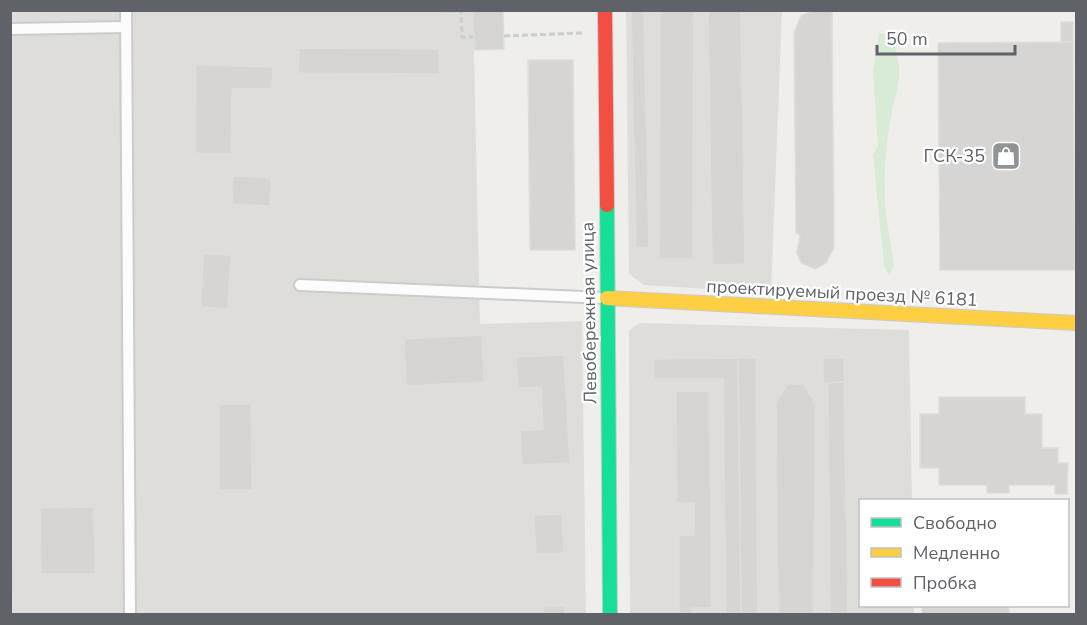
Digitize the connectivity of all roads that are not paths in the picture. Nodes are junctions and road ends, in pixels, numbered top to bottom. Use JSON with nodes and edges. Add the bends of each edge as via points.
{"nodes":[{"id":1,"x":126,"y":10,"type":"edge"},
{"id":2,"x":605,"y":10,"type":"edge"},
{"id":3,"x":126,"y":27,"type":"junction"},
{"id":4,"x":10,"y":29,"type":"edge"},
{"id":5,"x":300,"y":285,"type":"dead end"},
{"id":6,"x":607,"y":298,"type":"junction"},
{"id":7,"x":1077,"y":323,"type":"edge"},
{"id":8,"x":130,"y":615,"type":"edge"},
{"id":9,"x":610,"y":615,"type":"edge"}],
"edges":[{"from":1,"to":3,"type":"lane"},
{"from":2,"to":6,"type":"street","name":"Левобережная улица"},
{"from":3,"to":4,"type":"lane"},
{"from":3,"to":8,"type":"lane"},
{"from":5,"to":6,"type":"lane"},
{"from":6,"to":7,"type":"street","name":"проектируемый проезд № 6181"},
{"from":6,"to":9,"type":"street","name":"Левобережная улица"}]}
